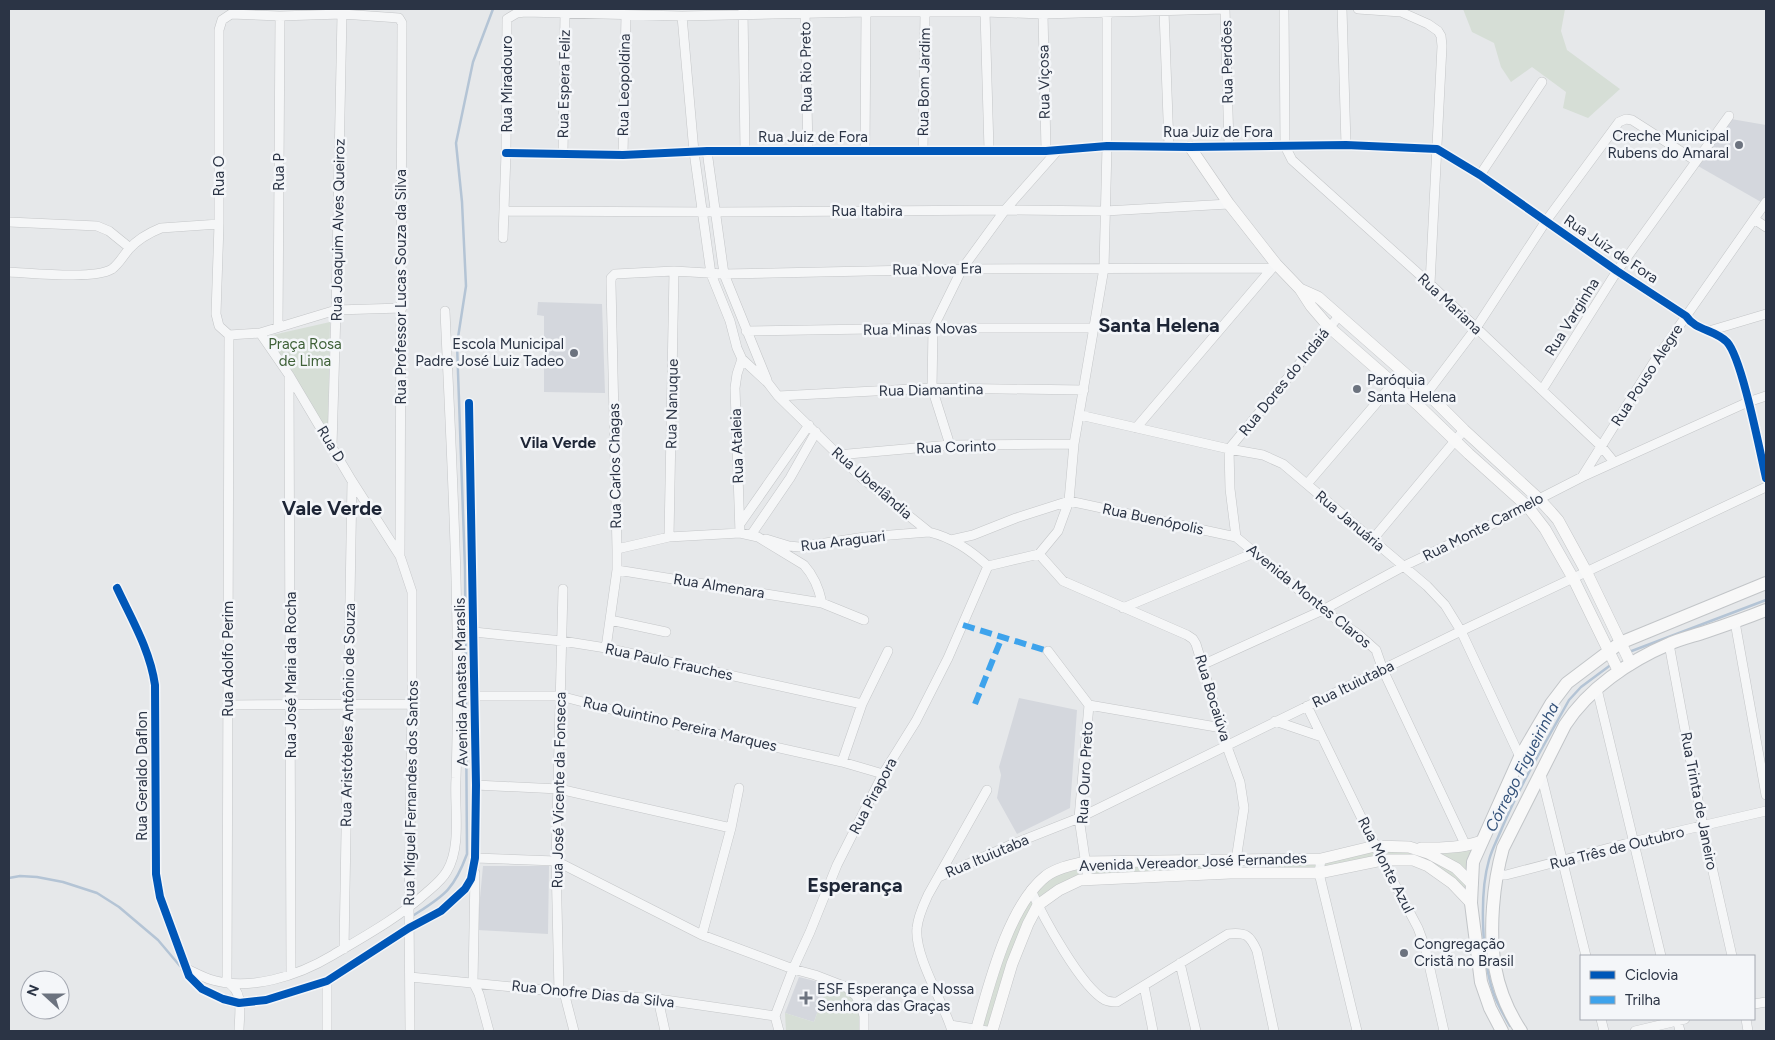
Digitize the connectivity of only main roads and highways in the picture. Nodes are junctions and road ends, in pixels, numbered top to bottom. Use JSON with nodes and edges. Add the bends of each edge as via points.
{"nodes":[{"id":1,"x":1766,"y":583,"type":"edge"},
{"id":2,"x":1766,"y":610,"type":"edge"},
{"id":3,"x":1502,"y":1031,"type":"edge"},
{"id":4,"x":1521,"y":1031,"type":"edge"}],
"edges":[{"from":1,"to":3,"type":"main road","via":[[1620,643],[1567,683],[1551,704],[1520,757],[1473,862],[1471,903],[1481,982]]},
{"from":2,"to":4,"type":"main road","via":[[1669,644],[1619,672],[1574,711],[1503,848],[1497,875],[1494,919],[1496,967],[1514,1020]]}]}
